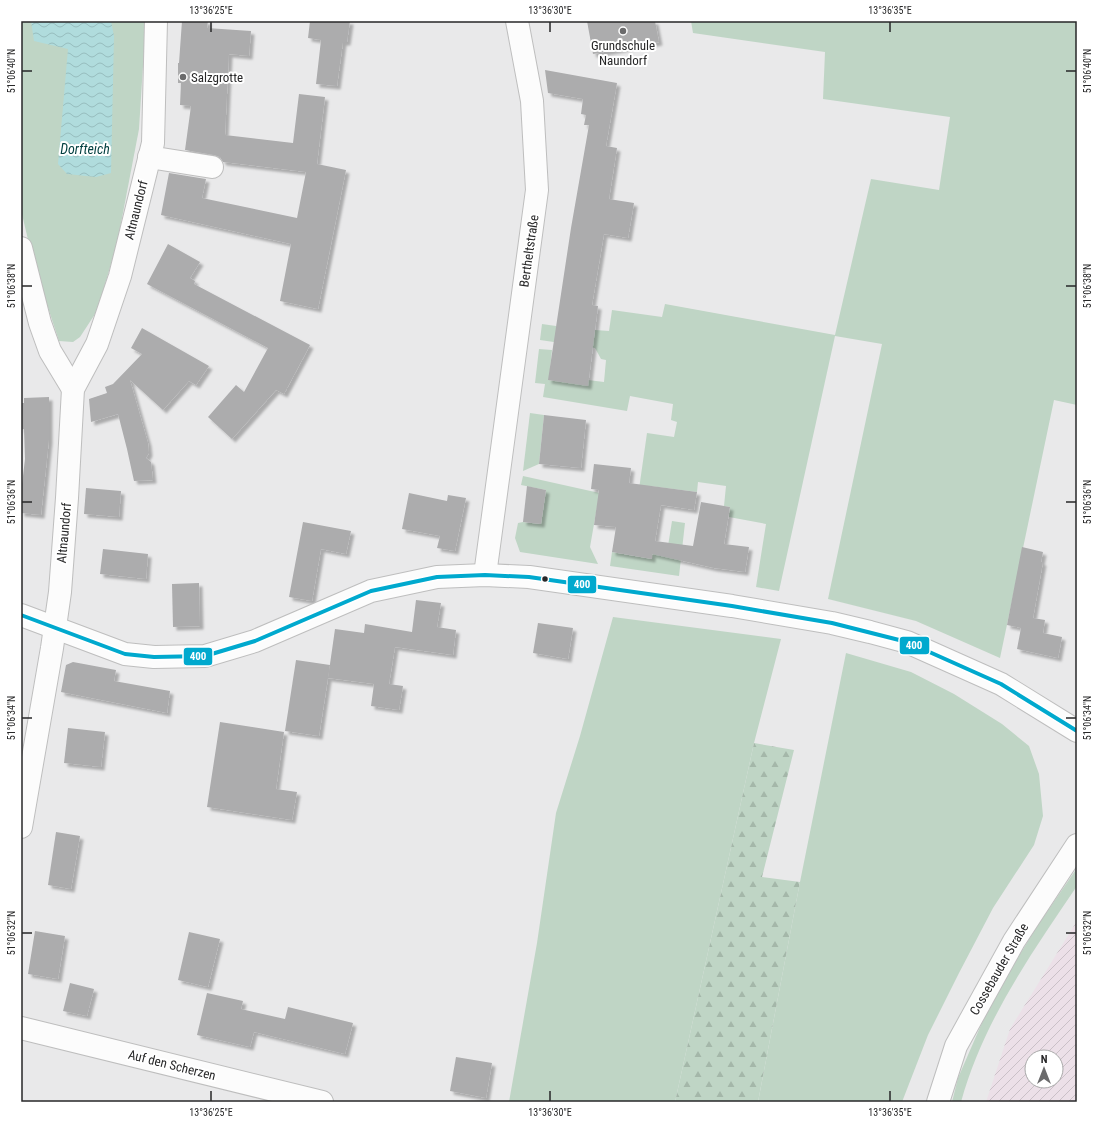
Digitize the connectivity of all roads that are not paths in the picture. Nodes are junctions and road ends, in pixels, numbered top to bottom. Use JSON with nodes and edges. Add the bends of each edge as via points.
{"nodes":[{"id":1,"x":156,"y":21,"type":"edge"},
{"id":2,"x":518,"y":21,"type":"edge"},
{"id":3,"x":149,"y":157,"type":"junction"},
{"id":4,"x":212,"y":167,"type":"dead end"},
{"id":5,"x":21,"y":248,"type":"edge"},
{"id":6,"x":73,"y":389,"type":"junction"},
{"id":7,"x":485,"y":575,"type":"junction"},
{"id":8,"x":21,"y":615,"type":"edge"},
{"id":9,"x":55,"y":627,"type":"junction"},
{"id":10,"x":1077,"y":730,"type":"edge"},
{"id":11,"x":21,"y":827,"type":"edge"},
{"id":12,"x":1077,"y":845,"type":"edge"},
{"id":13,"x":21,"y":1028,"type":"edge"},
{"id":14,"x":322,"y":1102,"type":"edge"},
{"id":15,"x":938,"y":1102,"type":"edge"}],
"edges":[{"from":1,"to":3,"type":"street","name":"Altnaundorf","via":[[153,143]]},
{"from":2,"to":7,"type":"street","name":"Bertheltstraße","via":[[532,101],[537,190]]},
{"from":3,"to":4,"type":"street"},
{"from":3,"to":6,"type":"street","name":"Altnaundorf","via":[[120,276],[97,344]]},
{"from":5,"to":6,"type":"street","via":[[40,323],[50,351]]},
{"from":6,"to":9,"type":"street","name":"Altnaundorf","via":[[60,592]]},
{"from":7,"to":9,"type":"street","via":[[437,577],[371,590],[255,641],[205,656],[154,657],[125,654]]},
{"from":7,"to":10,"type":"street","via":[[529,577],[732,606],[870,632],[907,642],[1001,684]]},
{"from":8,"to":9,"type":"street"},
{"from":9,"to":11,"type":"street","name":"Altnaundorf"},
{"from":12,"to":15,"type":"street","name":"Cossebauder Straße","via":[[1014,941],[956,1046]]},
{"from":13,"to":14,"type":"street","name":"Auf den Scherzen"}]}
